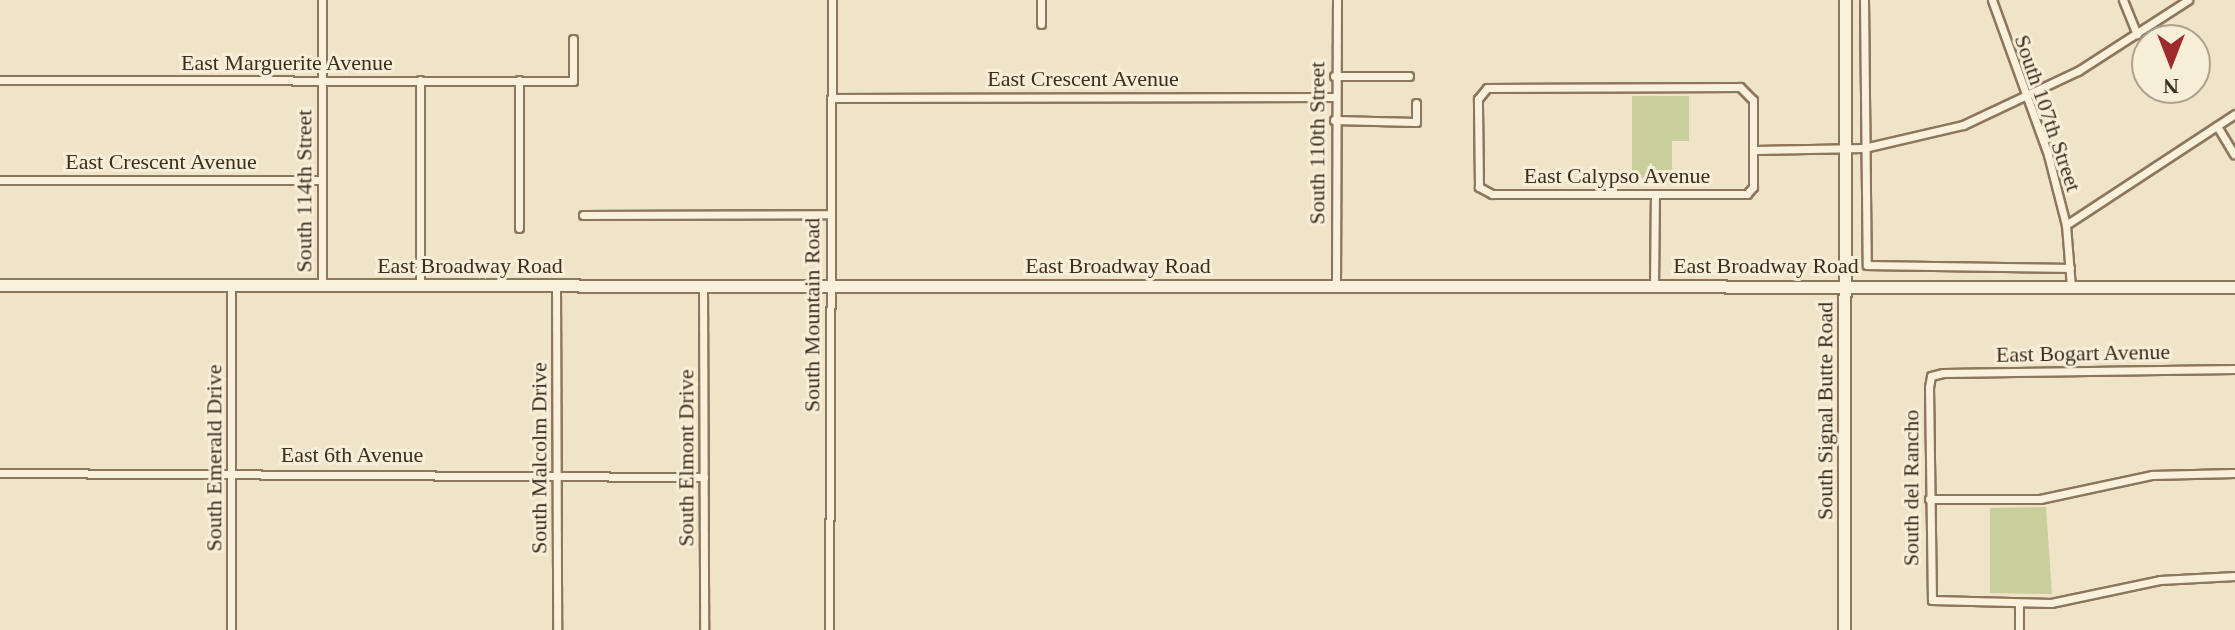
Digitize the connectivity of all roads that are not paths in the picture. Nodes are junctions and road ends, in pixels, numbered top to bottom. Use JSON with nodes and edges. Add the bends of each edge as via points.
{"nodes":[{"id":1,"x":322,"y":0,"type":"edge"},
{"id":2,"x":832,"y":0,"type":"edge"},
{"id":3,"x":1041,"y":0,"type":"edge"},
{"id":4,"x":1337,"y":0,"type":"edge"},
{"id":5,"x":1845,"y":0,"type":"edge"},
{"id":6,"x":1864,"y":0,"type":"edge"},
{"id":7,"x":1992,"y":0,"type":"edge"},
{"id":8,"x":2123,"y":0,"type":"edge"},
{"id":9,"x":2188,"y":0,"type":"edge"},
{"id":10,"x":1041,"y":24,"type":"dead end"},
{"id":11,"x":2133,"y":24,"type":"edge"},
{"id":12,"x":2152,"y":24,"type":"edge"},
{"id":13,"x":2131,"y":38,"type":"edge"},
{"id":14,"x":573,"y":39,"type":"dead end"},
{"id":15,"x":1334,"y":76,"type":"junction"},
{"id":16,"x":1409,"y":76,"type":"dead end"},
{"id":17,"x":0,"y":80,"type":"edge"},
{"id":18,"x":420,"y":80,"type":"junction"},
{"id":19,"x":519,"y":80,"type":"junction"},
{"id":20,"x":322,"y":81,"type":"junction"},
{"id":21,"x":1334,"y":97,"type":"junction"},
{"id":22,"x":831,"y":98,"type":"junction"},
{"id":23,"x":2026,"y":100,"type":"junction"},
{"id":24,"x":1416,"y":103,"type":"dead end"},
{"id":25,"x":2235,"y":114,"type":"edge"},
{"id":26,"x":1334,"y":120,"type":"junction"},
{"id":27,"x":2217,"y":126,"type":"junction"},
{"id":28,"x":1864,"y":148,"type":"junction"},
{"id":29,"x":1845,"y":149,"type":"junction"},
{"id":30,"x":1754,"y":150,"type":"junction"},
{"id":31,"x":2234,"y":154,"type":"edge"},
{"id":32,"x":0,"y":180,"type":"edge"},
{"id":33,"x":322,"y":180,"type":"junction"},
{"id":34,"x":1655,"y":195,"type":"junction"},
{"id":35,"x":830,"y":214,"type":"junction"},
{"id":36,"x":583,"y":215,"type":"dead end"},
{"id":37,"x":2066,"y":225,"type":"junction"},
{"id":38,"x":519,"y":228,"type":"dead end"},
{"id":39,"x":2070,"y":268,"type":"junction"},
{"id":40,"x":0,"y":285,"type":"edge"},
{"id":41,"x":231,"y":286,"type":"junction"},
{"id":42,"x":322,"y":286,"type":"junction"},
{"id":43,"x":420,"y":286,"type":"junction"},
{"id":44,"x":556,"y":286,"type":"junction"},
{"id":45,"x":703,"y":286,"type":"junction"},
{"id":46,"x":830,"y":286,"type":"junction"},
{"id":47,"x":1336,"y":286,"type":"junction"},
{"id":48,"x":1654,"y":286,"type":"junction"},
{"id":49,"x":1845,"y":287,"type":"junction"},
{"id":50,"x":2071,"y":287,"type":"junction"},
{"id":51,"x":2235,"y":287,"type":"edge"},
{"id":52,"x":2235,"y":369,"type":"edge"},
{"id":53,"x":1931,"y":376,"type":"joint"},
{"id":54,"x":233,"y":472,"type":"junction"},
{"id":55,"x":0,"y":473,"type":"edge"},
{"id":56,"x":2235,"y":473,"type":"edge"},
{"id":57,"x":557,"y":474,"type":"junction"},
{"id":58,"x":704,"y":477,"type":"junction"},
{"id":59,"x":1929,"y":499,"type":"junction"},
{"id":60,"x":2235,"y":576,"type":"edge"},
{"id":61,"x":2019,"y":603,"type":"junction"},
{"id":62,"x":231,"y":630,"type":"edge"},
{"id":63,"x":557,"y":630,"type":"edge"},
{"id":64,"x":704,"y":630,"type":"edge"},
{"id":65,"x":829,"y":630,"type":"edge"},
{"id":66,"x":1844,"y":630,"type":"edge"},
{"id":67,"x":2019,"y":630,"type":"edge"}],
"edges":[{"from":1,"to":20,"type":"street","name":"South 114th Street"},
{"from":2,"to":22,"type":"street","name":"South Mountain Road"},
{"from":3,"to":10,"type":"street"},
{"from":4,"to":15,"type":"street","name":"South 110th Street"},
{"from":5,"to":29,"type":"main road","name":"South Signal Butte Road"},
{"from":6,"to":28,"type":"street"},
{"from":7,"to":23,"type":"street","name":"South 107th Street"},
{"from":8,"to":11,"type":"street"},
{"from":9,"to":12,"type":"street"},
{"from":13,"to":23,"type":"street"},
{"from":14,"to":19,"type":"street","name":"East Marguerite Avenue","via":[[573,81]]},
{"from":15,"to":16,"type":"street"},
{"from":15,"to":21,"type":"street","name":"South 110th Street"},
{"from":17,"to":20,"type":"street","name":"East Marguerite Avenue"},
{"from":18,"to":19,"type":"street","name":"East Marguerite Avenue"},
{"from":18,"to":20,"type":"street","name":"East Marguerite Avenue"},
{"from":18,"to":43,"type":"street"},
{"from":19,"to":38,"type":"street"},
{"from":20,"to":33,"type":"street","name":"South 114th Street"},
{"from":21,"to":22,"type":"street","name":"East Crescent Avenue"},
{"from":21,"to":26,"type":"street","name":"South 110th Street"},
{"from":22,"to":35,"type":"street","name":"South Mountain Road"},
{"from":23,"to":28,"type":"street","via":[[1963,125]]},
{"from":23,"to":37,"type":"street","name":"South 107th Street"},
{"from":24,"to":26,"type":"street","via":[[1416,122]]},
{"from":25,"to":27,"type":"street"},
{"from":26,"to":47,"type":"street","name":"South 110th Street"},
{"from":27,"to":31,"type":"street"},
{"from":27,"to":37,"type":"street"},
{"from":28,"to":29,"type":"street"},
{"from":28,"to":39,"type":"street","name":"East Broadway Road","via":[[1867,265]]},
{"from":29,"to":30,"type":"street"},
{"from":29,"to":49,"type":"main road","name":"South Signal Butte Road"},
{"from":30,"to":34,"type":"street","name":"East Calypso Avenue","via":[[1751,192]]},
{"from":30,"to":34,"type":"street","name":"East Calypso Avenue","via":[[1751,90],[1483,91],[1483,191]]},
{"from":32,"to":33,"type":"street","name":"East Crescent Avenue"},
{"from":33,"to":42,"type":"street","name":"South 114th Street"},
{"from":34,"to":48,"type":"street"},
{"from":35,"to":36,"type":"street"},
{"from":35,"to":46,"type":"street","name":"South Mountain Road"},
{"from":37,"to":39,"type":"street","name":"South 107th Street"},
{"from":39,"to":50,"type":"street","name":"South 107th Street"},
{"from":40,"to":41,"type":"main road","name":"East Broadway Road"},
{"from":41,"to":42,"type":"main road","name":"East Broadway Road"},
{"from":41,"to":54,"type":"street","name":"South Emerald Drive"},
{"from":42,"to":43,"type":"main road","name":"East Broadway Road"},
{"from":43,"to":44,"type":"main road","name":"East Broadway Road"},
{"from":44,"to":45,"type":"main road","name":"East Broadway Road"},
{"from":44,"to":57,"type":"street","name":"South Malcolm Drive"},
{"from":45,"to":46,"type":"main road","name":"East Broadway Road"},
{"from":45,"to":58,"type":"street","name":"South Elmont Drive"},
{"from":46,"to":47,"type":"main road","name":"East Broadway Road"},
{"from":46,"to":65,"type":"street","name":"South Mountain Road"},
{"from":47,"to":48,"type":"main road","name":"East Broadway Road"},
{"from":48,"to":49,"type":"main road","name":"East Broadway Road"},
{"from":49,"to":50,"type":"main road","name":"East Broadway Road"},
{"from":49,"to":66,"type":"main road","name":"South Signal Butte Road"},
{"from":50,"to":51,"type":"main road","name":"East Broadway Road"},
{"from":52,"to":53,"type":"street","name":"East Bogart Avenue"},
{"from":53,"to":59,"type":"street","name":"South del Rancho"},
{"from":54,"to":55,"type":"street","name":"East 6th Avenue"},
{"from":54,"to":57,"type":"street","name":"East 6th Avenue"},
{"from":54,"to":62,"type":"street","name":"South Emerald Drive"},
{"from":56,"to":59,"type":"street","via":[[2152,475],[2040,499]]},
{"from":57,"to":58,"type":"street","name":"East 6th Avenue"},
{"from":57,"to":63,"type":"street","name":"South Malcolm Drive"},
{"from":58,"to":64,"type":"street","name":"South Elmont Drive"},
{"from":59,"to":61,"type":"street","name":"South del Rancho","via":[[1932,600]]},
{"from":60,"to":61,"type":"street","via":[[2184,576],[2073,600]]},
{"from":61,"to":67,"type":"street"}]}
